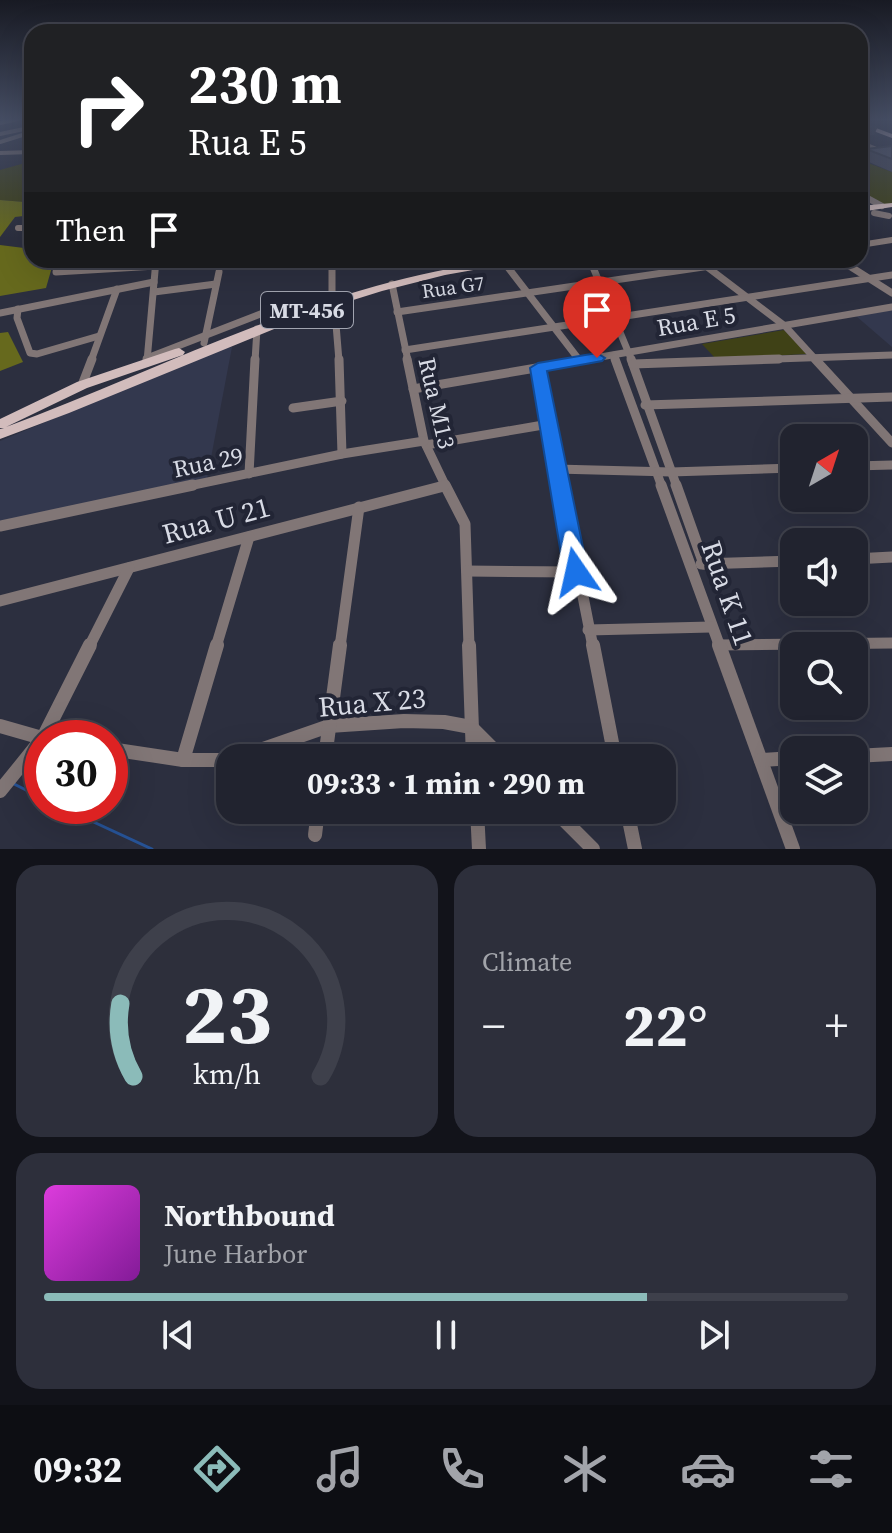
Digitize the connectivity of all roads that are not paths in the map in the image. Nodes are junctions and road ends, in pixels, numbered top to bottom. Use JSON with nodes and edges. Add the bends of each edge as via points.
{"nodes":[{"id":1,"x":868,"y":200,"type":"edge"},
{"id":2,"x":887,"y":213,"type":"edge"},
{"id":3,"x":18,"y":228,"type":"dead end"},
{"id":4,"x":24,"y":228,"type":"edge"},
{"id":5,"x":892,"y":240,"type":"edge"},
{"id":6,"x":868,"y":244,"type":"edge"},
{"id":7,"x":100,"y":268,"type":"edge"},
{"id":8,"x":155,"y":268,"type":"edge"},
{"id":9,"x":332,"y":268,"type":"edge"},
{"id":10,"x":435,"y":268,"type":"edge"},
{"id":11,"x":473,"y":268,"type":"edge"},
{"id":12,"x":512,"y":268,"type":"edge"},
{"id":13,"x":593,"y":268,"type":"edge"},
{"id":14,"x":676,"y":268,"type":"edge"},
{"id":15,"x":709,"y":268,"type":"edge"},
{"id":16,"x":852,"y":268,"type":"edge"},
{"id":17,"x":56,"y":272,"type":"dead end"},
{"id":18,"x":219,"y":272,"type":"dead end"},
{"id":19,"x":892,"y":275,"type":"edge"},
{"id":20,"x":868,"y":279,"type":"junction"},
{"id":21,"x":154,"y":282,"type":"junction"},
{"id":22,"x":599,"y":283,"type":"junction"},
{"id":23,"x":216,"y":284,"type":"junction"},
{"id":24,"x":392,"y":284,"type":"junction"},
{"id":25,"x":117,"y":289,"type":"junction"},
{"id":26,"x":154,"y":292,"type":"junction"},
{"id":27,"x":527,"y":292,"type":"junction"},
{"id":28,"x":892,"y":293,"type":"edge"},
{"id":29,"x":333,"y":297,"type":"junction"},
{"id":30,"x":748,"y":297,"type":"junction"},
{"id":31,"x":281,"y":306,"type":"dead end"},
{"id":32,"x":892,"y":307,"type":"edge"},
{"id":33,"x":18,"y":309,"type":"junction"},
{"id":34,"x":397,"y":312,"type":"junction"},
{"id":35,"x":0,"y":313,"type":"edge"},
{"id":36,"x":614,"y":317,"type":"junction"},
{"id":37,"x":785,"y":326,"type":"junction"},
{"id":38,"x":554,"y":327,"type":"junction"},
{"id":39,"x":257,"y":329,"type":"junction"},
{"id":40,"x":99,"y":336,"type":"junction"},
{"id":41,"x":205,"y":339,"type":"junction"},
{"id":42,"x":405,"y":350,"type":"junction"},
{"id":43,"x":614,"y":355,"type":"junction"},
{"id":44,"x":892,"y":355,"type":"edge"},
{"id":45,"x":817,"y":357,"type":"junction"},
{"id":46,"x":630,"y":359,"type":"junction"},
{"id":47,"x":147,"y":360,"type":"junction"},
{"id":48,"x":580,"y":361,"type":"junction"},
{"id":49,"x":538,"y":368,"type":"junction"},
{"id":50,"x":99,"y":378,"type":"junction"},
{"id":51,"x":82,"y":385,"type":"junction"},
{"id":52,"x":413,"y":389,"type":"junction"},
{"id":53,"x":110,"y":392,"type":"junction"},
{"id":54,"x":62,"y":393,"type":"junction"},
{"id":55,"x":892,"y":397,"type":"edge"},
{"id":56,"x":854,"y":399,"type":"junction"},
{"id":57,"x":342,"y":401,"type":"junction"},
{"id":58,"x":633,"y":405,"type":"junction"},
{"id":59,"x":647,"y":405,"type":"junction"},
{"id":60,"x":75,"y":406,"type":"junction"},
{"id":61,"x":293,"y":408,"type":"dead end"},
{"id":62,"x":0,"y":424,"type":"edge"},
{"id":63,"x":549,"y":424,"type":"junction"},
{"id":64,"x":0,"y":434,"type":"edge"},
{"id":65,"x":425,"y":443,"type":"junction"},
{"id":66,"x":892,"y":443,"type":"edge"},
{"id":67,"x":342,"y":454,"type":"junction"},
{"id":68,"x":892,"y":465,"type":"edge"},
{"id":69,"x":868,"y":466,"type":"edge"},
{"id":70,"x":780,"y":468,"type":"edge"},
{"id":71,"x":556,"y":469,"type":"junction"},
{"id":72,"x":658,"y":472,"type":"junction"},
{"id":73,"x":671,"y":472,"type":"junction"},
{"id":74,"x":249,"y":474,"type":"junction"},
{"id":75,"x":444,"y":486,"type":"junction"},
{"id":76,"x":359,"y":507,"type":"junction"},
{"id":77,"x":0,"y":526,"type":"edge"},
{"id":78,"x":249,"y":537,"type":"junction"},
{"id":79,"x":892,"y":557,"type":"edge"},
{"id":80,"x":868,"y":558,"type":"edge"},
{"id":81,"x":780,"y":561,"type":"edge"},
{"id":82,"x":697,"y":564,"type":"junction"},
{"id":83,"x":129,"y":568,"type":"junction"},
{"id":84,"x":467,"y":571,"type":"junction"},
{"id":85,"x":576,"y":572,"type":"junction"},
{"id":86,"x":0,"y":601,"type":"edge"},
{"id":87,"x":711,"y":627,"type":"junction"},
{"id":88,"x":588,"y":630,"type":"junction"},
{"id":89,"x":892,"y":643,"type":"edge"},
{"id":90,"x":718,"y":645,"type":"junction"},
{"id":91,"x":51,"y":720,"type":"edge"},
{"id":92,"x":0,"y":726,"type":"edge"},
{"id":93,"x":329,"y":726,"type":"junction"},
{"id":94,"x":471,"y":727,"type":"junction"},
{"id":95,"x":24,"y":733,"type":"edge"},
{"id":96,"x":277,"y":744,"type":"edge"},
{"id":97,"x":327,"y":744,"type":"edge"},
{"id":98,"x":472,"y":744,"type":"edge"},
{"id":99,"x":488,"y":744,"type":"edge"},
{"id":100,"x":612,"y":744,"type":"edge"},
{"id":101,"x":128,"y":752,"type":"edge"},
{"id":102,"x":892,"y":754,"type":"edge"},
{"id":103,"x":868,"y":755,"type":"edge"},
{"id":104,"x":780,"y":759,"type":"edge"},
{"id":105,"x":24,"y":760,"type":"edge"},
{"id":106,"x":183,"y":760,"type":"junction"},
{"id":107,"x":216,"y":760,"type":"edge"},
{"id":108,"x":761,"y":760,"type":"junction"},
{"id":109,"x":0,"y":791,"type":"edge"},
{"id":110,"x":316,"y":824,"type":"edge"},
{"id":111,"x":478,"y":824,"type":"edge"},
{"id":112,"x":568,"y":824,"type":"edge"},
{"id":113,"x":630,"y":824,"type":"edge"},
{"id":114,"x":315,"y":835,"type":"dead end"},
{"id":115,"x":479,"y":849,"type":"edge"},
{"id":116,"x":593,"y":849,"type":"edge"},
{"id":117,"x":635,"y":849,"type":"edge"},
{"id":118,"x":793,"y":849,"type":"edge"}],
"edges":[{"from":1,"to":2,"type":"street"},
{"from":3,"to":4,"type":"street"},
{"from":5,"to":6,"type":"street"},
{"from":7,"to":17,"type":"street"},
{"from":8,"to":21,"type":"street"},
{"from":9,"to":29,"type":"street"},
{"from":10,"to":29,"type":"main road","number":"MT-456"},
{"from":11,"to":24,"type":"main road","number":"MT-456"},
{"from":12,"to":27,"type":"street"},
{"from":13,"to":22,"type":"street","name":"Rua K 11"},
{"from":14,"to":22,"type":"street","name":"Rua G7"},
{"from":15,"to":30,"type":"street"},
{"from":16,"to":20,"type":"street"},
{"from":18,"to":23,"type":"street"},
{"from":19,"to":20,"type":"street"},
{"from":20,"to":28,"type":"street"},
{"from":20,"to":30,"type":"street"},
{"from":21,"to":25,"type":"street"},
{"from":21,"to":26,"type":"street"},
{"from":22,"to":27,"type":"street","name":"Rua G7"},
{"from":22,"to":36,"type":"street","name":"Rua K 11"},
{"from":23,"to":26,"type":"street"},
{"from":23,"to":41,"type":"street"},
{"from":24,"to":29,"type":"main road","number":"MT-456"},
{"from":24,"to":34,"type":"street","name":"Rua M13"},
{"from":25,"to":33,"type":"street"},
{"from":25,"to":40,"type":"street"},
{"from":26,"to":47,"type":"street"},
{"from":27,"to":34,"type":"street","name":"Rua G7"},
{"from":27,"to":38,"type":"street"},
{"from":29,"to":39,"type":"main road","number":"MT-456"},
{"from":29,"to":41,"type":"main road","number":"MT-456"},
{"from":29,"to":57,"type":"street"},
{"from":30,"to":36,"type":"street"},
{"from":30,"to":37,"type":"street"},
{"from":31,"to":41,"type":"street"},
{"from":32,"to":37,"type":"street","name":"Rua E 5"},
{"from":33,"to":35,"type":"street"},
{"from":33,"to":40,"type":"street","via":[[30,353]]},
{"from":34,"to":42,"type":"street","name":"Rua M13"},
{"from":36,"to":38,"type":"street"},
{"from":36,"to":46,"type":"street","name":"Rua K 11"},
{"from":37,"to":45,"type":"street"},
{"from":37,"to":46,"type":"street","name":"Rua E 5"},
{"from":38,"to":42,"type":"street"},
{"from":38,"to":48,"type":"street"},
{"from":39,"to":53,"type":"main road","number":"MT-456"},
{"from":39,"to":74,"type":"street"},
{"from":40,"to":51,"type":"street"},
{"from":41,"to":47,"type":"main road","number":"MT-456"},
{"from":42,"to":52,"type":"street","name":"Rua M13"},
{"from":43,"to":46,"type":"street","name":"Rua E 5"},
{"from":43,"to":48,"type":"street","name":"Rua E 5"},
{"from":43,"to":58,"type":"street","name":"Rua K 11"},
{"from":44,"to":45,"type":"street"},
{"from":45,"to":46,"type":"street"},
{"from":45,"to":56,"type":"street"},
{"from":46,"to":59,"type":"street","name":"Rua K 11"},
{"from":47,"to":50,"type":"main road","number":"MT-456"},
{"from":48,"to":49,"type":"street","name":"Rua E 5"},
{"from":49,"to":52,"type":"street","name":"Rua E 5"},
{"from":49,"to":63,"type":"street"},
{"from":50,"to":51,"type":"main road","number":"MT-456"},
{"from":50,"to":53,"type":"main road","via":[[117,380]]},
{"from":51,"to":54,"type":"main road","number":"MT-456"},
{"from":52,"to":65,"type":"street","name":"Rua M13"},
{"from":53,"to":60,"type":"main road","number":"MT-456"},
{"from":54,"to":60,"type":"main road","via":[[61,402]]},
{"from":54,"to":62,"type":"main road","number":"MT-456"},
{"from":55,"to":56,"type":"street"},
{"from":56,"to":59,"type":"street"},
{"from":56,"to":66,"type":"street"},
{"from":57,"to":61,"type":"street"},
{"from":57,"to":67,"type":"street"},
{"from":58,"to":59,"type":"street"},
{"from":58,"to":72,"type":"street","name":"Rua K 11"},
{"from":59,"to":73,"type":"street","name":"Rua K 11"},
{"from":60,"to":64,"type":"main road","number":"MT-456"},
{"from":63,"to":65,"type":"street","name":"Rua 29"},
{"from":63,"to":71,"type":"street"},
{"from":65,"to":67,"type":"street","name":"Rua 29"},
{"from":65,"to":75,"type":"street","name":"Rua M13"},
{"from":67,"to":74,"type":"street","name":"Rua 29"},
{"from":68,"to":69,"type":"street"},
{"from":70,"to":73,"type":"street"},
{"from":71,"to":72,"type":"street"},
{"from":71,"to":85,"type":"street"},
{"from":72,"to":73,"type":"street"},
{"from":72,"to":82,"type":"street","name":"Rua K 11"},
{"from":73,"to":82,"type":"street","name":"Rua K 11"},
{"from":74,"to":77,"type":"street","name":"Rua 29"},
{"from":75,"to":76,"type":"street","name":"Rua U 21"},
{"from":75,"to":84,"type":"street","name":"Rua M13","via":[[465,524]]},
{"from":76,"to":78,"type":"street","name":"Rua U 21"},
{"from":76,"to":93,"type":"street"},
{"from":78,"to":83,"type":"street","name":"Rua U 21"},
{"from":78,"to":106,"type":"street"},
{"from":79,"to":80,"type":"street"},
{"from":81,"to":82,"type":"street"},
{"from":82,"to":87,"type":"street","name":"Rua K 11"},
{"from":83,"to":86,"type":"street","name":"Rua U 21"},
{"from":83,"to":91,"type":"street"},
{"from":84,"to":85,"type":"street"},
{"from":84,"to":94,"type":"street","name":"Rua M13"},
{"from":85,"to":88,"type":"street"},
{"from":87,"to":88,"type":"street"},
{"from":87,"to":90,"type":"street","name":"Rua K 11"},
{"from":88,"to":100,"type":"street"},
{"from":89,"to":90,"type":"street"},
{"from":90,"to":108,"type":"street","name":"Rua K 11"},
{"from":92,"to":95,"type":"street"},
{"from":93,"to":94,"type":"street","name":"Rua X 23","via":[[404,721]]},
{"from":93,"to":96,"type":"street","name":"Rua X 23"},
{"from":93,"to":97,"type":"street"},
{"from":94,"to":98,"type":"street","name":"Rua M13"},
{"from":94,"to":99,"type":"street"},
{"from":101,"to":106,"type":"street"},
{"from":102,"to":103,"type":"street"},
{"from":104,"to":108,"type":"street"},
{"from":105,"to":109,"type":"street"},
{"from":106,"to":107,"type":"street"},
{"from":108,"to":118,"type":"street","name":"Rua K 11"},
{"from":110,"to":114,"type":"street"},
{"from":111,"to":115,"type":"street"},
{"from":112,"to":116,"type":"street"},
{"from":113,"to":117,"type":"street"}]}
